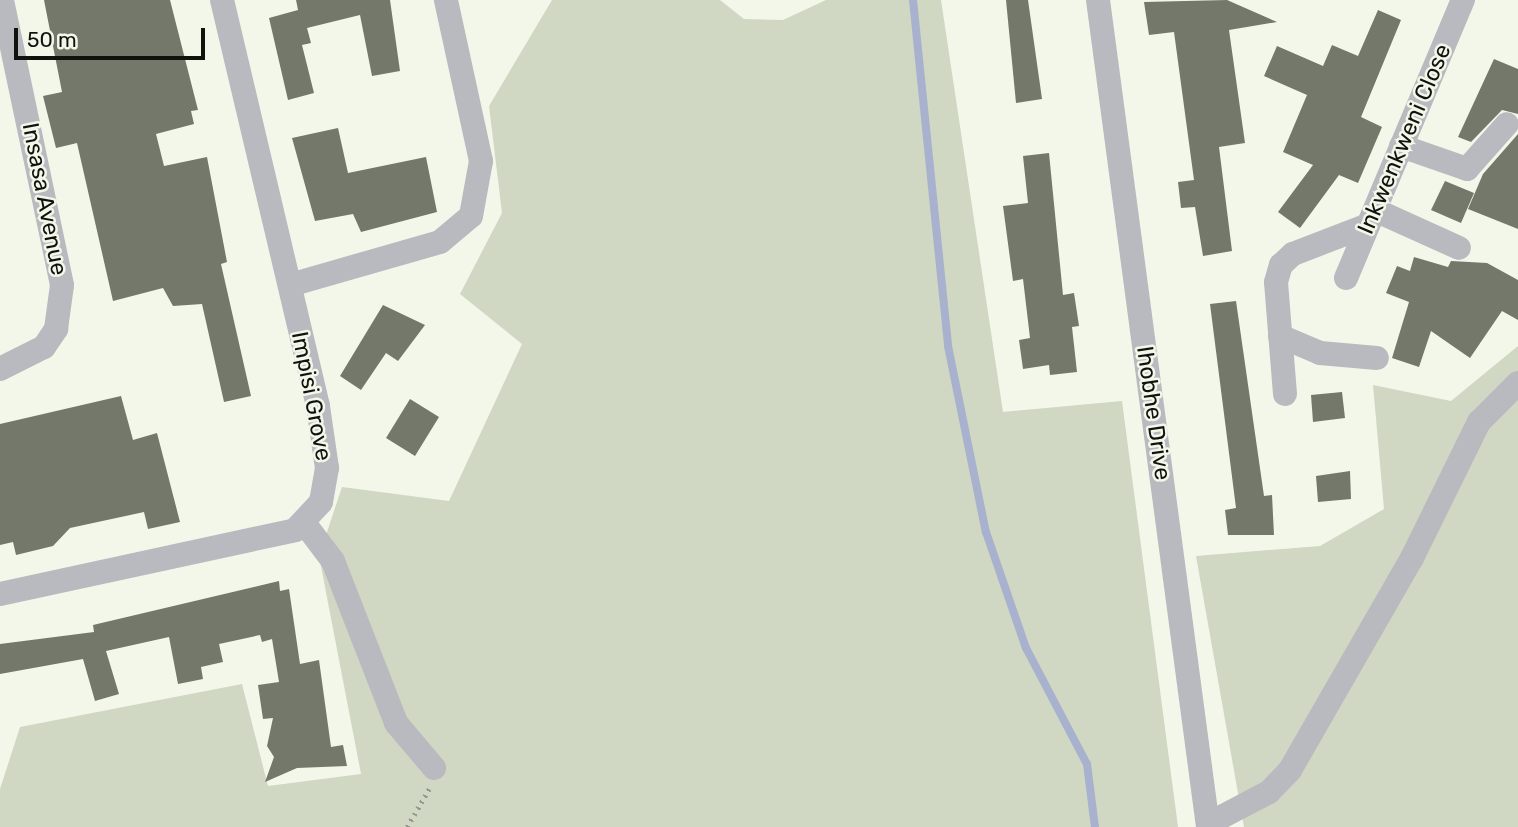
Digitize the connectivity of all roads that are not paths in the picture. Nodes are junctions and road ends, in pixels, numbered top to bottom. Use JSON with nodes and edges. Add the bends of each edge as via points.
{"nodes":[{"id":1,"x":2,"y":0,"type":"edge"},
{"id":2,"x":222,"y":0,"type":"edge"},
{"id":3,"x":446,"y":0,"type":"edge"},
{"id":4,"x":1098,"y":0,"type":"edge"},
{"id":5,"x":1463,"y":0,"type":"edge"},
{"id":6,"x":1507,"y":124,"type":"dead end"},
{"id":7,"x":1401,"y":146,"type":"junction"},
{"id":8,"x":1371,"y":217,"type":"junction"},
{"id":9,"x":1459,"y":248,"type":"dead end"},
{"id":10,"x":1346,"y":278,"type":"dead end"},
{"id":11,"x":290,"y":285,"type":"junction"},
{"id":12,"x":1280,"y":336,"type":"junction"},
{"id":13,"x":1377,"y":358,"type":"dead end"},
{"id":14,"x":0,"y":369,"type":"edge"},
{"id":15,"x":1518,"y":383,"type":"edge"},
{"id":16,"x":1285,"y":394,"type":"dead end"},
{"id":17,"x":305,"y":523,"type":"junction"},
{"id":18,"x":0,"y":594,"type":"edge"},
{"id":19,"x":434,"y":768,"type":"road end"},
{"id":20,"x":1208,"y":826,"type":"edge"}],
"edges":[{"from":1,"to":14,"type":"street","name":"Insasa Avenue","via":[[62,285],[56,329],[44,346]]},
{"from":2,"to":11,"type":"street","name":"Impisi Grove"},
{"from":3,"to":11,"type":"street","via":[[481,161],[471,216],[440,242]]},
{"from":4,"to":20,"type":"street","name":"Ihobhe Drive"},
{"from":5,"to":7,"type":"street","name":"Inkwenkweni Close"},
{"from":6,"to":7,"type":"street","via":[[1467,169]]},
{"from":7,"to":8,"type":"street","name":"Inkwenkweni Close"},
{"from":8,"to":9,"type":"street"},
{"from":8,"to":10,"type":"street","name":"Inkwenkweni Close"},
{"from":8,"to":12,"type":"street","via":[[1286,258],[1276,282]]},
{"from":11,"to":17,"type":"street","name":"Impisi Grove","via":[[326,446],[326,487]]},
{"from":12,"to":13,"type":"street","via":[[1320,353]]},
{"from":12,"to":16,"type":"street"},
{"from":15,"to":20,"type":"street","via":[[1479,422],[1412,558],[1290,770],[1269,792]]},
{"from":17,"to":18,"type":"street"},
{"from":17,"to":19,"type":"street","via":[[333,561],[396,723]]}]}
